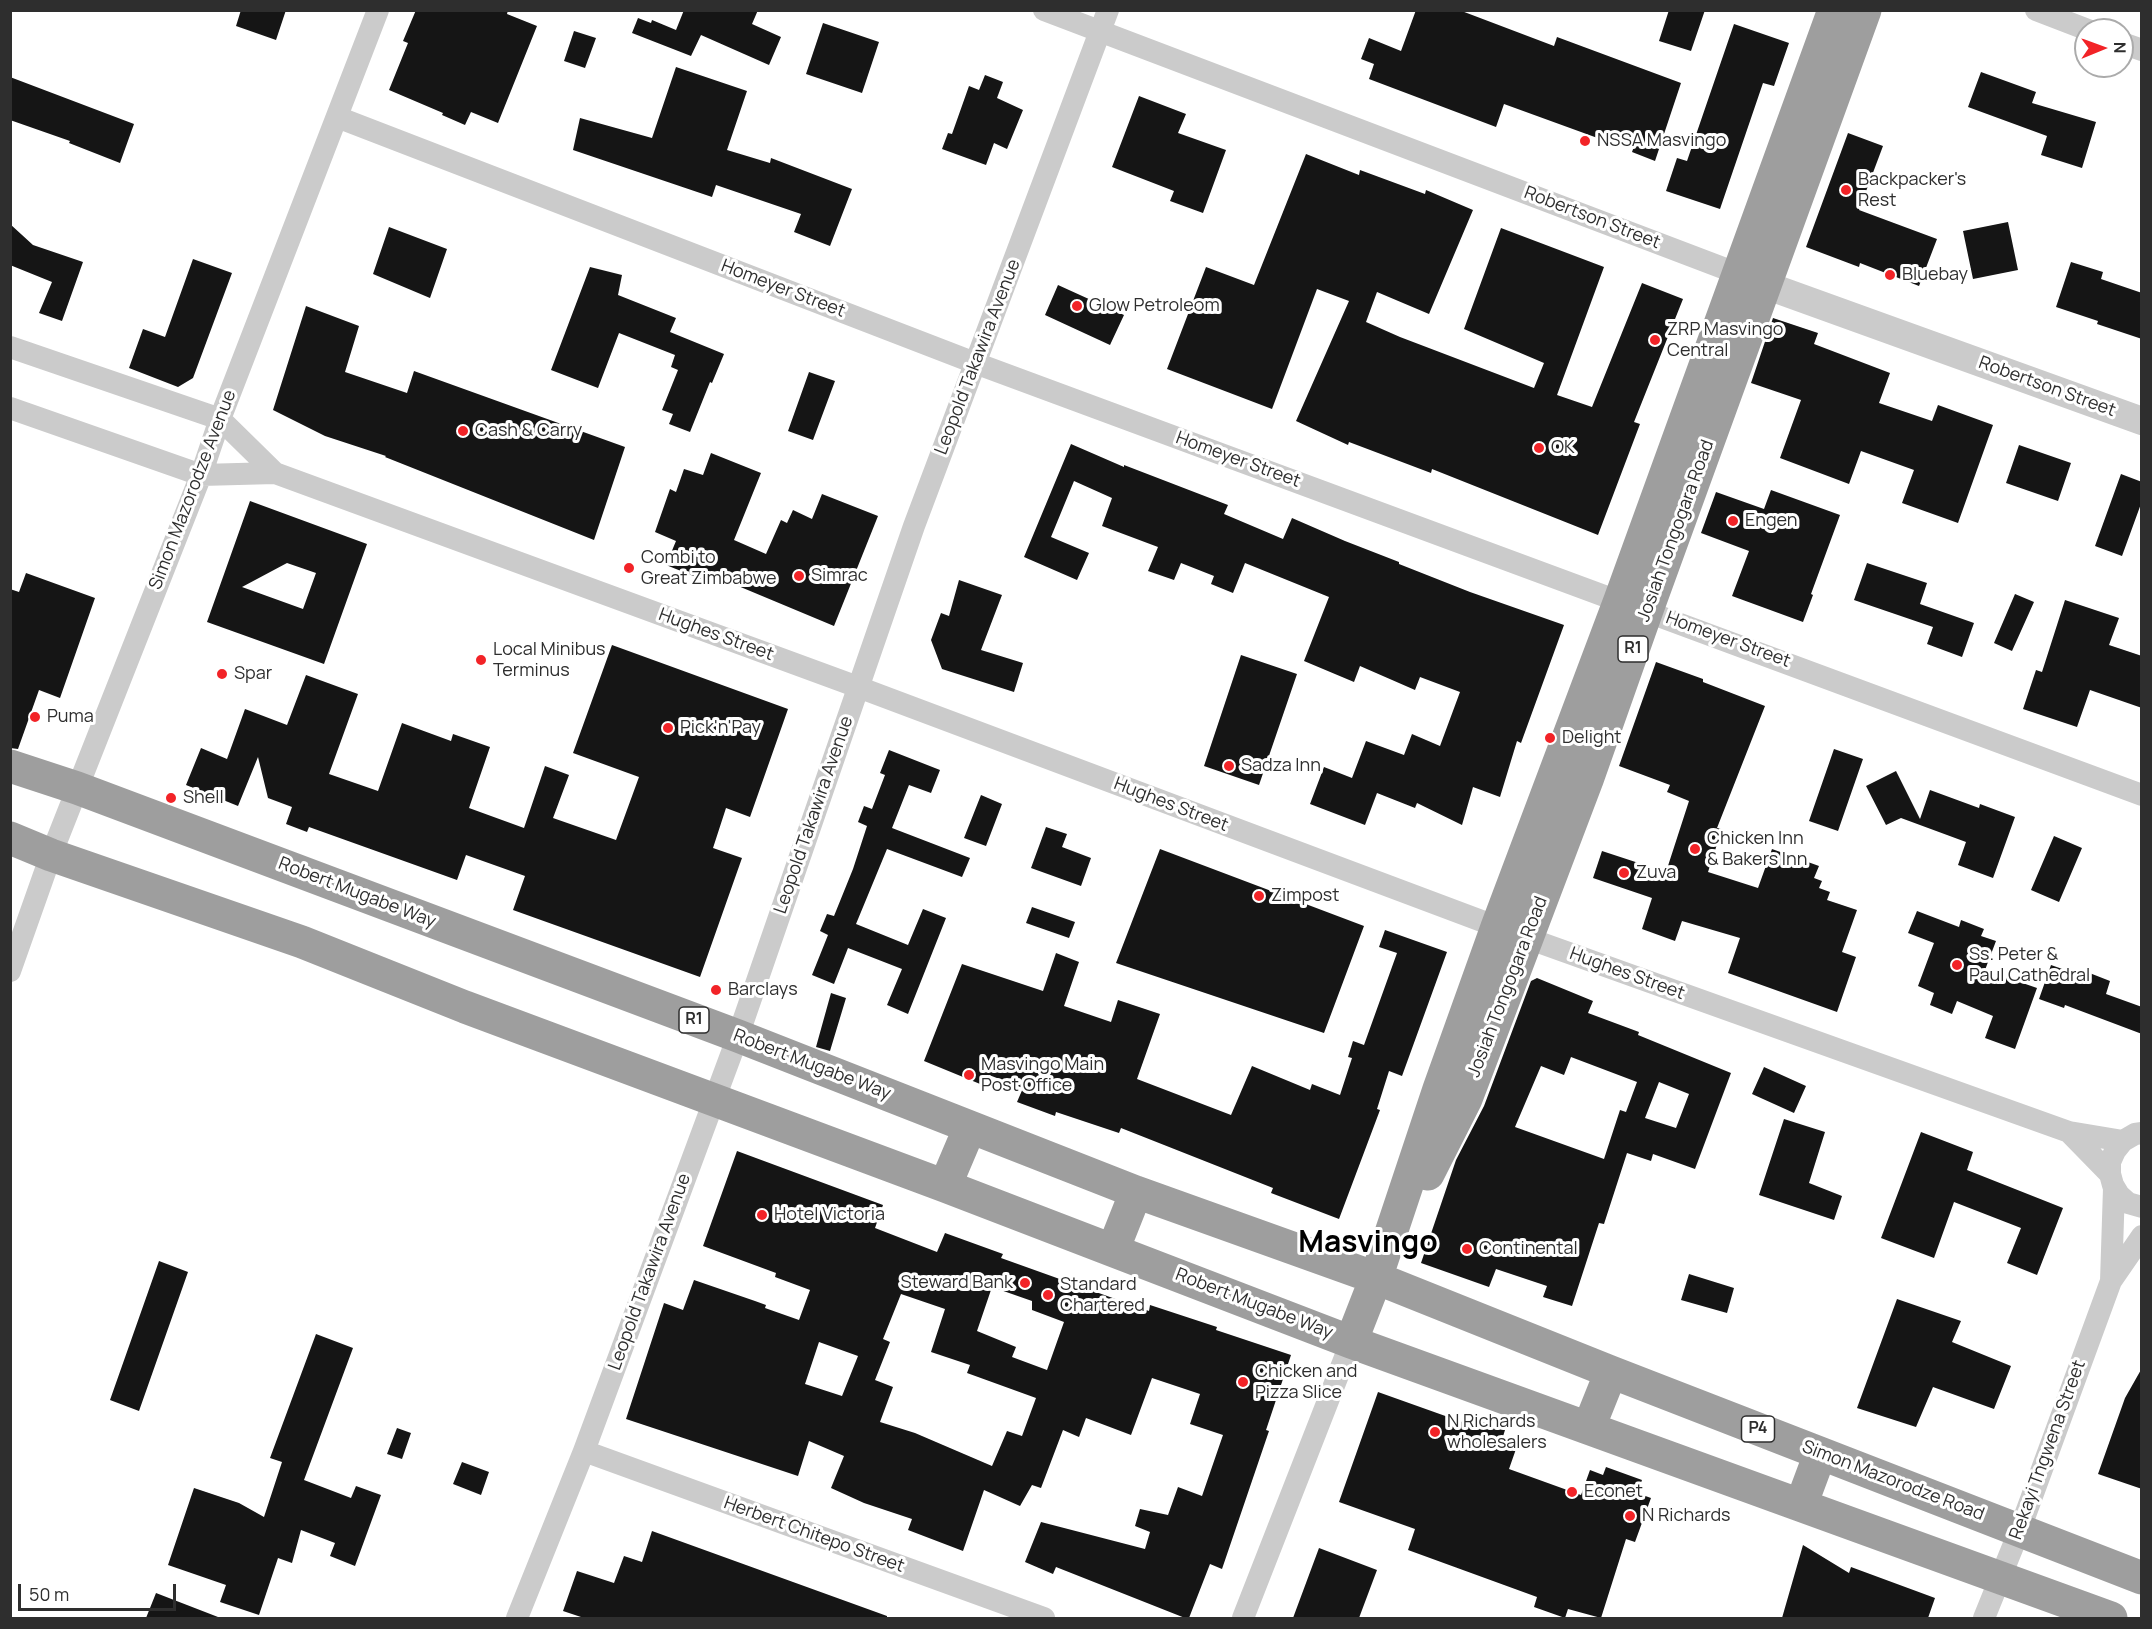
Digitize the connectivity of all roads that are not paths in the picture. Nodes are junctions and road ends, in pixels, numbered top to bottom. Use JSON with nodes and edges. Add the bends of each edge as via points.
{"nodes":[{"id":1,"x":378,"y":10,"type":"edge"},
{"id":2,"x":1044,"y":10,"type":"edge"},
{"id":3,"x":1834,"y":10,"type":"edge"},
{"id":4,"x":1865,"y":10,"type":"edge"},
{"id":5,"x":2036,"y":10,"type":"edge"},
{"id":6,"x":1105,"y":21,"type":"edge"},
{"id":7,"x":2074,"y":25,"type":"edge"},
{"id":8,"x":337,"y":117,"type":"junction"},
{"id":9,"x":1752,"y":279,"type":"junction"},
{"id":10,"x":10,"y":347,"type":"edge"},
{"id":11,"x":975,"y":363,"type":"junction"},
{"id":12,"x":10,"y":408,"type":"edge"},
{"id":13,"x":220,"y":419,"type":"junction"},
{"id":14,"x":2142,"y":421,"type":"edge"},
{"id":15,"x":274,"y":473,"type":"junction"},
{"id":16,"x":201,"y":475,"type":"junction"},
{"id":17,"x":1634,"y":605,"type":"junction"},
{"id":18,"x":858,"y":687,"type":"junction"},
{"id":19,"x":10,"y":766,"type":"edge"},
{"id":20,"x":77,"y":788,"type":"junction"},
{"id":21,"x":2142,"y":795,"type":"edge"},
{"id":22,"x":10,"y":838,"type":"edge"},
{"id":23,"x":51,"y":855,"type":"junction"},
{"id":24,"x":1497,"y":927,"type":"junction"},
{"id":25,"x":1527,"y":938,"type":"junction"},
{"id":26,"x":10,"y":970,"type":"edge"},
{"id":27,"x":738,"y":1036,"type":"junction"},
{"id":28,"x":713,"y":1101,"type":"junction"},
{"id":29,"x":970,"y":1127,"type":"junction"},
{"id":30,"x":2069,"y":1132,"type":"junction"},
{"id":31,"x":2132,"y":1137,"type":"edge"},
{"id":32,"x":2112,"y":1181,"type":"junction"},
{"id":33,"x":945,"y":1186,"type":"junction"},
{"id":34,"x":1136,"y":1192,"type":"junction"},
{"id":35,"x":2142,"y":1207,"type":"edge"},
{"id":36,"x":2142,"y":1236,"type":"edge"},
{"id":37,"x":1113,"y":1250,"type":"junction"},
{"id":38,"x":1376,"y":1278,"type":"junction"},
{"id":39,"x":2111,"y":1281,"type":"junction"},
{"id":40,"x":1351,"y":1342,"type":"junction"},
{"id":41,"x":1611,"y":1372,"type":"junction"},
{"id":42,"x":1589,"y":1427,"type":"junction"},
{"id":43,"x":584,"y":1451,"type":"junction"},
{"id":44,"x":1820,"y":1454,"type":"junction"},
{"id":45,"x":1801,"y":1505,"type":"junction"},
{"id":46,"x":2020,"y":1529,"type":"junction"},
{"id":47,"x":2142,"y":1578,"type":"edge"},
{"id":48,"x":1999,"y":1579,"type":"junction"},
{"id":49,"x":517,"y":1618,"type":"edge"},
{"id":50,"x":1044,"y":1618,"type":"edge"},
{"id":51,"x":1243,"y":1618,"type":"edge"},
{"id":52,"x":1984,"y":1618,"type":"edge"},
{"id":53,"x":2111,"y":1618,"type":"edge"}],
"edges":[{"from":1,"to":8,"type":"street","name":"Simon Mazorodze Avenue"},
{"from":2,"to":6,"type":"street","name":"Robertson Street"},
{"from":3,"to":9,"type":"highway","name":"Josiah Tongogara Road","number":"R1"},
{"from":4,"to":9,"type":"highway","name":"Josiah Tongogara Road","number":"R1"},
{"from":5,"to":7,"type":"street"},
{"from":6,"to":9,"type":"street","name":"Robertson Street"},
{"from":6,"to":11,"type":"street","name":"Leopold Takawira Avenue"},
{"from":8,"to":11,"type":"street","name":"Homeyer Street"},
{"from":8,"to":13,"type":"street","name":"Simon Mazorodze Avenue"},
{"from":9,"to":14,"type":"street","name":"Robertson Street"},
{"from":9,"to":17,"type":"highway","name":"Josiah Tongogara Road","number":"R1"},
{"from":10,"to":13,"type":"street"},
{"from":11,"to":17,"type":"street","name":"Homeyer Street"},
{"from":11,"to":18,"type":"street","name":"Leopold Takawira Avenue"},
{"from":12,"to":16,"type":"street"},
{"from":13,"to":15,"type":"street"},
{"from":13,"to":16,"type":"street","name":"Simon Mazorodze Avenue"},
{"from":15,"to":16,"type":"street"},
{"from":15,"to":18,"type":"street","name":"Hughes Street"},
{"from":16,"to":20,"type":"street","name":"Simon Mazorodze Avenue"},
{"from":17,"to":21,"type":"street","name":"Homeyer Street"},
{"from":17,"to":24,"type":"highway","name":"Josiah Tongogara Road","number":"R1"},
{"from":17,"to":25,"type":"highway","name":"Josiah Tongogara Road","number":"R1","via":[[1587,780]]},
{"from":18,"to":24,"type":"street","name":"Hughes Street"},
{"from":18,"to":27,"type":"street","name":"Leopold Takawira Avenue"},
{"from":19,"to":20,"type":"highway","name":"Robert Mugabe Way","number":"R1"},
{"from":20,"to":23,"type":"street","name":"Simon Mazorodze Avenue"},
{"from":20,"to":27,"type":"highway","name":"Robert Mugabe Way","number":"R1"},
{"from":22,"to":23,"type":"highway","name":"Robert Mugabe Way"},
{"from":23,"to":26,"type":"street","name":"Simon Mazorodze Avenue"},
{"from":23,"to":28,"type":"highway","name":"Robert Mugabe Way","via":[[302,942]]},
{"from":24,"to":25,"type":"street","name":"Hughes Street"},
{"from":24,"to":38,"type":"highway","name":"Josiah Tongogara Road","number":"R1"},
{"from":25,"to":30,"type":"street","name":"Hughes Street"},
{"from":25,"to":38,"type":"highway","name":"Josiah Tongogara Road","number":"R1","via":[[1466,1099]]},
{"from":27,"to":28,"type":"street","name":"Leopold Takawira Avenue"},
{"from":27,"to":29,"type":"highway","name":"Robert Mugabe Way","number":"R1"},
{"from":28,"to":33,"type":"highway","name":"Robert Mugabe Way"},
{"from":28,"to":43,"type":"street","name":"Leopold Takawira Avenue"},
{"from":29,"to":33,"type":"highway"},
{"from":29,"to":34,"type":"highway","name":"Robert Mugabe Way","number":"R1"},
{"from":30,"to":31,"type":"street","name":"Hughes Street"},
{"from":30,"to":32,"type":"street"},
{"from":31,"to":32,"type":"street","via":[[2115,1151],[2110,1162]]},
{"from":32,"to":35,"type":"street","via":[[2128,1203]]},
{"from":32,"to":39,"type":"street"},
{"from":33,"to":37,"type":"highway","name":"Robert Mugabe Way"},
{"from":34,"to":37,"type":"highway"},
{"from":34,"to":38,"type":"highway","name":"Robert Mugabe Way","number":"R1"},
{"from":36,"to":39,"type":"street"},
{"from":37,"to":40,"type":"highway","name":"Robert Mugabe Way"},
{"from":38,"to":40,"type":"highway","name":"Josiah Tongogara Road"},
{"from":38,"to":41,"type":"highway","name":"Simon Mazorodze Road","number":"P4"},
{"from":39,"to":46,"type":"street","name":"Rekayi Tngwena Street"},
{"from":40,"to":42,"type":"highway"},
{"from":40,"to":51,"type":"street"},
{"from":41,"to":42,"type":"highway"},
{"from":41,"to":44,"type":"highway","name":"Simon Mazorodze Road","number":"P4"},
{"from":42,"to":45,"type":"highway"},
{"from":43,"to":49,"type":"street","name":"Leopold Takawira Avenue"},
{"from":43,"to":50,"type":"street","name":"Herbert Chitepo Street"},
{"from":44,"to":45,"type":"highway"},
{"from":44,"to":46,"type":"highway","name":"Simon Mazorodze Road","number":"P4"},
{"from":45,"to":48,"type":"highway"},
{"from":46,"to":47,"type":"highway","name":"Simon Mazorodze Road","number":"P4"},
{"from":46,"to":48,"type":"street","name":"Rekayi Tngwena Street"},
{"from":48,"to":52,"type":"street","name":"Rekayi Tngwena Street"},
{"from":48,"to":53,"type":"highway"}]}
